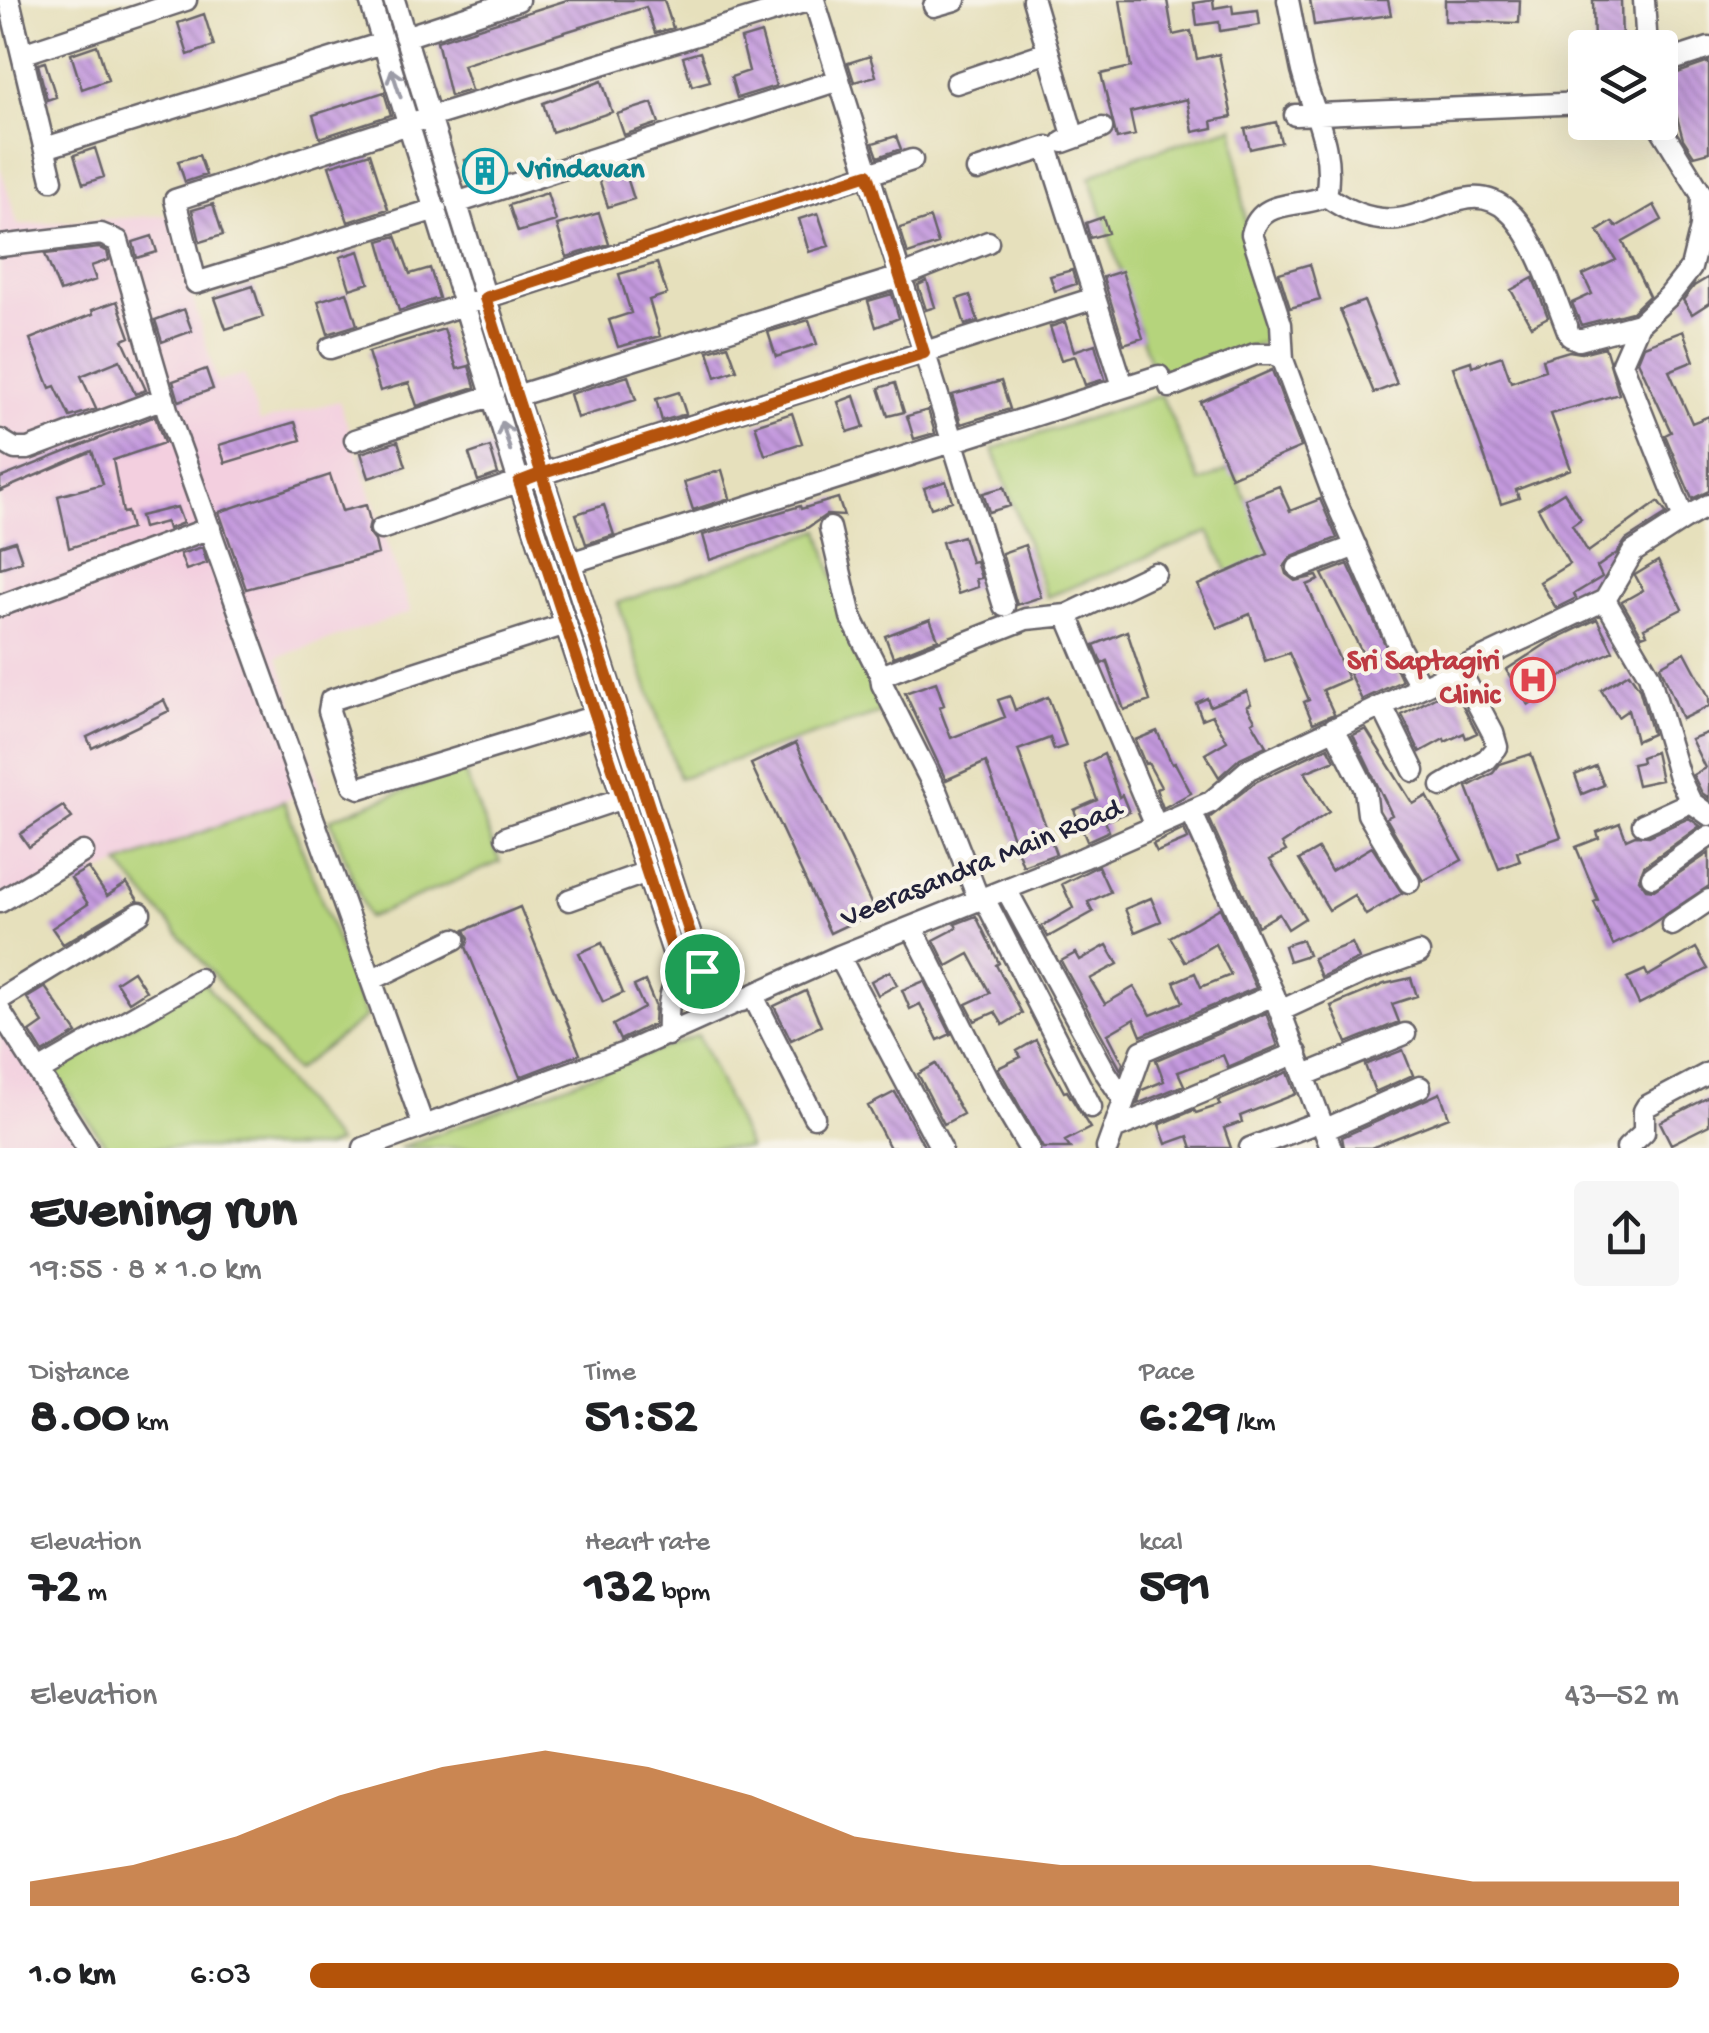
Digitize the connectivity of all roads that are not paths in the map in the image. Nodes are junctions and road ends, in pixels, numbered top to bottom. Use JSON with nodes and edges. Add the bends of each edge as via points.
{"nodes":[{"id":1,"x":9,"y":0,"type":"edge"},
{"id":2,"x":186,"y":0,"type":"edge"},
{"id":3,"x":370,"y":0,"type":"edge"},
{"id":4,"x":394,"y":0,"type":"edge"},
{"id":5,"x":518,"y":0,"type":"edge"},
{"id":6,"x":812,"y":0,"type":"edge"},
{"id":7,"x":955,"y":0,"type":"edge"},
{"id":8,"x":1033,"y":0,"type":"edge"},
{"id":9,"x":1288,"y":0,"type":"edge"},
{"id":10,"x":1644,"y":0,"type":"edge"},
{"id":11,"x":934,"y":6,"type":"dead end"},
{"id":12,"x":1646,"y":30,"type":"edge"},
{"id":13,"x":405,"y":36,"type":"junction"},
{"id":14,"x":383,"y":43,"type":"junction"},
{"id":15,"x":1709,"y":48,"type":"edge"},
{"id":16,"x":1048,"y":52,"type":"junction"},
{"id":17,"x":22,"y":54,"type":"junction"},
{"id":18,"x":1678,"y":58,"type":"edge"},
{"id":19,"x":839,"y":80,"type":"junction"},
{"id":20,"x":956,"y":83,"type":"dead end"},
{"id":21,"x":1568,"y":104,"type":"edge"},
{"id":22,"x":1319,"y":114,"type":"junction"},
{"id":23,"x":1294,"y":115,"type":"dead end"},
{"id":24,"x":420,"y":121,"type":"junction"},
{"id":25,"x":1102,"y":128,"type":"dead end"},
{"id":26,"x":1074,"y":138,"type":"junction"},
{"id":27,"x":1668,"y":140,"type":"edge"},
{"id":28,"x":1048,"y":147,"type":"junction"},
{"id":29,"x":44,"y":148,"type":"junction"},
{"id":30,"x":912,"y":160,"type":"dead end"},
{"id":31,"x":977,"y":170,"type":"dead end"},
{"id":32,"x":868,"y":174,"type":"junction"},
{"id":33,"x":52,"y":180,"type":"dead end"},
{"id":34,"x":1326,"y":196,"type":"junction"},
{"id":35,"x":446,"y":206,"type":"junction"},
{"id":36,"x":988,"y":242,"type":"dead end"},
{"id":37,"x":0,"y":246,"type":"edge"},
{"id":38,"x":900,"y":276,"type":"junction"},
{"id":39,"x":1095,"y":298,"type":"junction"},
{"id":40,"x":476,"y":301,"type":"junction"},
{"id":41,"x":1639,"y":324,"type":"junction"},
{"id":42,"x":330,"y":348,"type":"dead end"},
{"id":43,"x":924,"y":353,"type":"junction"},
{"id":44,"x":1283,"y":360,"type":"junction"},
{"id":45,"x":1123,"y":386,"type":"junction"},
{"id":46,"x":494,"y":396,"type":"junction"},
{"id":47,"x":516,"y":396,"type":"junction"},
{"id":48,"x":164,"y":398,"type":"junction"},
{"id":49,"x":0,"y":440,"type":"edge"},
{"id":50,"x":355,"y":440,"type":"dead end"},
{"id":51,"x":952,"y":440,"type":"junction"},
{"id":52,"x":540,"y":474,"type":"junction"},
{"id":53,"x":519,"y":482,"type":"junction"},
{"id":54,"x":1709,"y":504,"type":"edge"},
{"id":55,"x":1684,"y":520,"type":"junction"},
{"id":56,"x":210,"y":528,"type":"junction"},
{"id":57,"x":830,"y":528,"type":"dead end"},
{"id":58,"x":380,"y":529,"type":"dead end"},
{"id":59,"x":1356,"y":546,"type":"junction"},
{"id":60,"x":570,"y":563,"type":"junction"},
{"id":61,"x":1298,"y":568,"type":"dead end"},
{"id":62,"x":1156,"y":572,"type":"dead end"},
{"id":63,"x":1604,"y":600,"type":"junction"},
{"id":64,"x":0,"y":606,"type":"edge"},
{"id":65,"x":1004,"y":606,"type":"dead end"},
{"id":66,"x":1067,"y":615,"type":"junction"},
{"id":67,"x":566,"y":624,"type":"junction"},
{"id":68,"x":1459,"y":669,"type":"junction"},
{"id":69,"x":882,"y":676,"type":"junction"},
{"id":70,"x":1422,"y":687,"type":"junction"},
{"id":71,"x":1382,"y":706,"type":"junction"},
{"id":72,"x":596,"y":716,"type":"junction"},
{"id":73,"x":1334,"y":728,"type":"junction"},
{"id":74,"x":1414,"y":770,"type":"dead end"},
{"id":75,"x":1442,"y":786,"type":"dead end"},
{"id":76,"x":623,"y":798,"type":"junction"},
{"id":77,"x":1691,"y":802,"type":"junction"},
{"id":78,"x":1191,"y":811,"type":"junction"},
{"id":79,"x":1709,"y":815,"type":"edge"},
{"id":80,"x":1642,"y":824,"type":"dead end"},
{"id":81,"x":1156,"y":826,"type":"junction"},
{"id":82,"x":1709,"y":836,"type":"edge"},
{"id":83,"x":506,"y":838,"type":"dead end"},
{"id":84,"x":83,"y":852,"type":"dead end"},
{"id":85,"x":1652,"y":877,"type":"dead end"},
{"id":86,"x":657,"y":878,"type":"junction"},
{"id":87,"x":1410,"y":882,"type":"dead end"},
{"id":88,"x":1006,"y":889,"type":"junction"},
{"id":89,"x":1,"y":899,"type":"edge"},
{"id":90,"x":982,"y":899,"type":"junction"},
{"id":91,"x":569,"y":900,"type":"dead end"},
{"id":92,"x":1709,"y":900,"type":"edge"},
{"id":93,"x":140,"y":913,"type":"dead end"},
{"id":94,"x":1672,"y":926,"type":"dead end"},
{"id":95,"x":912,"y":927,"type":"junction"},
{"id":96,"x":454,"y":939,"type":"dead end"},
{"id":97,"x":1419,"y":953,"type":"dead end"},
{"id":98,"x":838,"y":956,"type":"junction"},
{"id":99,"x":692,"y":973,"type":"junction"},
{"id":100,"x":199,"y":979,"type":"dead end"},
{"id":101,"x":371,"y":980,"type":"junction"},
{"id":102,"x":748,"y":998,"type":"junction"},
{"id":103,"x":0,"y":1000,"type":"edge"},
{"id":104,"x":1277,"y":1003,"type":"junction"},
{"id":105,"x":0,"y":1011,"type":"edge"},
{"id":106,"x":668,"y":1034,"type":"junction"},
{"id":107,"x":1405,"y":1034,"type":"dead end"},
{"id":108,"x":1297,"y":1053,"type":"junction"},
{"id":109,"x":39,"y":1072,"type":"junction"},
{"id":110,"x":1709,"y":1073,"type":"edge"},
{"id":111,"x":1304,"y":1075,"type":"junction"},
{"id":112,"x":1420,"y":1087,"type":"dead end"},
{"id":113,"x":1124,"y":1100,"type":"junction"},
{"id":114,"x":1091,"y":1107,"type":"dead end"},
{"id":115,"x":814,"y":1117,"type":"dead end"},
{"id":116,"x":423,"y":1126,"type":"junction"},
{"id":117,"x":1325,"y":1133,"type":"edge"},
{"id":118,"x":1110,"y":1139,"type":"edge"},
{"id":119,"x":87,"y":1148,"type":"edge"},
{"id":120,"x":364,"y":1148,"type":"edge"},
{"id":121,"x":941,"y":1148,"type":"edge"},
{"id":122,"x":1030,"y":1148,"type":"edge"},
{"id":123,"x":1250,"y":1148,"type":"edge"},
{"id":124,"x":1627,"y":1148,"type":"edge"}],
"edges":[{"from":1,"to":17,"type":"street"},
{"from":2,"to":17,"type":"street"},
{"from":3,"to":14,"type":"street"},
{"from":4,"to":13,"type":"street"},
{"from":5,"to":13,"type":"street"},
{"from":6,"to":19,"type":"street"},
{"from":6,"to":24,"type":"street"},
{"from":7,"to":11,"type":"street"},
{"from":8,"to":16,"type":"street"},
{"from":9,"to":22,"type":"street"},
{"from":10,"to":12,"type":"street"},
{"from":13,"to":24,"type":"street"},
{"from":24,"to":14,"type":"street","one_way":true},
{"from":14,"to":29,"type":"street"},
{"from":15,"to":18,"type":"street"},
{"from":16,"to":20,"type":"street"},
{"from":16,"to":26,"type":"street"},
{"from":17,"to":29,"type":"street"},
{"from":19,"to":32,"type":"street"},
{"from":19,"to":35,"type":"street"},
{"from":21,"to":22,"type":"street"},
{"from":22,"to":23,"type":"street"},
{"from":22,"to":34,"type":"street","via":[[1330,179]]},
{"from":24,"to":35,"type":"street"},
{"from":24,"to":35,"type":"street","via":[[174,200],[196,283]]},
{"from":25,"to":26,"type":"street"},
{"from":26,"to":28,"type":"street"},
{"from":27,"to":41,"type":"street","via":[[1702,194],[1701,226],[1691,268]]},
{"from":28,"to":31,"type":"street"},
{"from":28,"to":39,"type":"street"},
{"from":29,"to":33,"type":"street"},
{"from":30,"to":32,"type":"street"},
{"from":32,"to":38,"type":"street"},
{"from":32,"to":40,"type":"street"},
{"from":34,"to":41,"type":"street","via":[[1366,216],[1399,219],[1489,198],[1510,212],[1535,252],[1570,336],[1580,340]]},
{"from":34,"to":44,"type":"street","via":[[1274,206],[1255,220],[1252,234],[1281,324]]},
{"from":35,"to":40,"type":"street"},
{"from":36,"to":38,"type":"street"},
{"from":37,"to":48,"type":"street","via":[[101,234],[118,241]]},
{"from":38,"to":43,"type":"street"},
{"from":38,"to":47,"type":"street"},
{"from":39,"to":43,"type":"street"},
{"from":39,"to":45,"type":"street"},
{"from":40,"to":42,"type":"street"},
{"from":40,"to":46,"type":"street"},
{"from":40,"to":47,"type":"street"},
{"from":41,"to":55,"type":"street","via":[[1622,363]]},
{"from":43,"to":51,"type":"street"},
{"from":43,"to":52,"type":"street"},
{"from":44,"to":45,"type":"street","via":[[1255,354],[1165,382]]},
{"from":44,"to":59,"type":"street"},
{"from":45,"to":51,"type":"street"},
{"from":46,"to":50,"type":"street"},
{"from":53,"to":46,"type":"street","one_way":true},
{"from":47,"to":52,"type":"street"},
{"from":48,"to":49,"type":"street","via":[[28,449]]},
{"from":48,"to":56,"type":"street"},
{"from":51,"to":60,"type":"street"},
{"from":51,"to":65,"type":"street"},
{"from":52,"to":53,"type":"street"},
{"from":52,"to":60,"type":"street"},
{"from":53,"to":58,"type":"street"},
{"from":53,"to":67,"type":"street"},
{"from":54,"to":55,"type":"street"},
{"from":55,"to":63,"type":"street","via":[[1633,552]]},
{"from":56,"to":64,"type":"street"},
{"from":56,"to":101,"type":"street"},
{"from":57,"to":69,"type":"street","via":[[852,617]]},
{"from":59,"to":61,"type":"street"},
{"from":59,"to":70,"type":"street"},
{"from":60,"to":86,"type":"street"},
{"from":62,"to":66,"type":"street"},
{"from":63,"to":68,"type":"street","name":"Veerasandra Main Road"},
{"from":63,"to":77,"type":"street","via":[[1648,675]]},
{"from":66,"to":69,"type":"street","via":[[1026,619]]},
{"from":66,"to":81,"type":"street"},
{"from":67,"to":72,"type":"street"},
{"from":67,"to":72,"type":"street","via":[[332,700],[329,711],[353,785]]},
{"from":68,"to":70,"type":"street","name":"Veerasandra Main Road"},
{"from":68,"to":75,"type":"street","via":[[1497,747]]},
{"from":69,"to":90,"type":"street"},
{"from":70,"to":71,"type":"street","name":"Veerasandra Main Road"},
{"from":71,"to":73,"type":"street","name":"Veerasandra Main Road"},
{"from":71,"to":74,"type":"street"},
{"from":72,"to":76,"type":"street"},
{"from":73,"to":78,"type":"street","name":"Veerasandra Main Road","via":[[1249,769]]},
{"from":73,"to":87,"type":"street","via":[[1366,789],[1368,814]]},
{"from":76,"to":83,"type":"street"},
{"from":76,"to":86,"type":"street"},
{"from":77,"to":79,"type":"street"},
{"from":77,"to":80,"type":"street"},
{"from":78,"to":81,"type":"street","name":"Veerasandra Main Road"},
{"from":78,"to":104,"type":"street"},
{"from":81,"to":88,"type":"street","name":"Veerasandra Main Road"},
{"from":82,"to":85,"type":"street"},
{"from":84,"to":89,"type":"street"},
{"from":86,"to":91,"type":"street"},
{"from":86,"to":99,"type":"street"},
{"from":88,"to":90,"type":"street","name":"Veerasandra Main Road"},
{"from":88,"to":113,"type":"street"},
{"from":90,"to":95,"type":"street","name":"Veerasandra Main Road"},
{"from":90,"to":114,"type":"street"},
{"from":92,"to":94,"type":"street"},
{"from":93,"to":103,"type":"street"},
{"from":95,"to":98,"type":"street","name":"Veerasandra Main Road"},
{"from":95,"to":122,"type":"street"},
{"from":96,"to":101,"type":"street"},
{"from":97,"to":104,"type":"street"},
{"from":98,"to":102,"type":"street","name":"Veerasandra Main Road"},
{"from":98,"to":121,"type":"street"},
{"from":99,"to":102,"type":"street"},
{"from":99,"to":106,"type":"street","via":[[670,994]]},
{"from":100,"to":109,"type":"street"},
{"from":101,"to":116,"type":"street"},
{"from":102,"to":106,"type":"street","name":"Veerasandra Main Road"},
{"from":102,"to":115,"type":"street"},
{"from":104,"to":108,"type":"street"},
{"from":104,"to":113,"type":"street","via":[[1142,1051]]},
{"from":105,"to":109,"type":"street"},
{"from":106,"to":116,"type":"street","name":"Veerasandra Main Road"},
{"from":107,"to":111,"type":"street"},
{"from":108,"to":111,"type":"street"},
{"from":108,"to":118,"type":"street"},
{"from":109,"to":119,"type":"street"},
{"from":110,"to":124,"type":"street","via":[[1647,1106],[1644,1132]]},
{"from":111,"to":117,"type":"street"},
{"from":112,"to":117,"type":"street"},
{"from":113,"to":118,"type":"street"},
{"from":116,"to":120,"type":"street","name":"Veerasandra Main Road"},
{"from":117,"to":123,"type":"street"}]}
